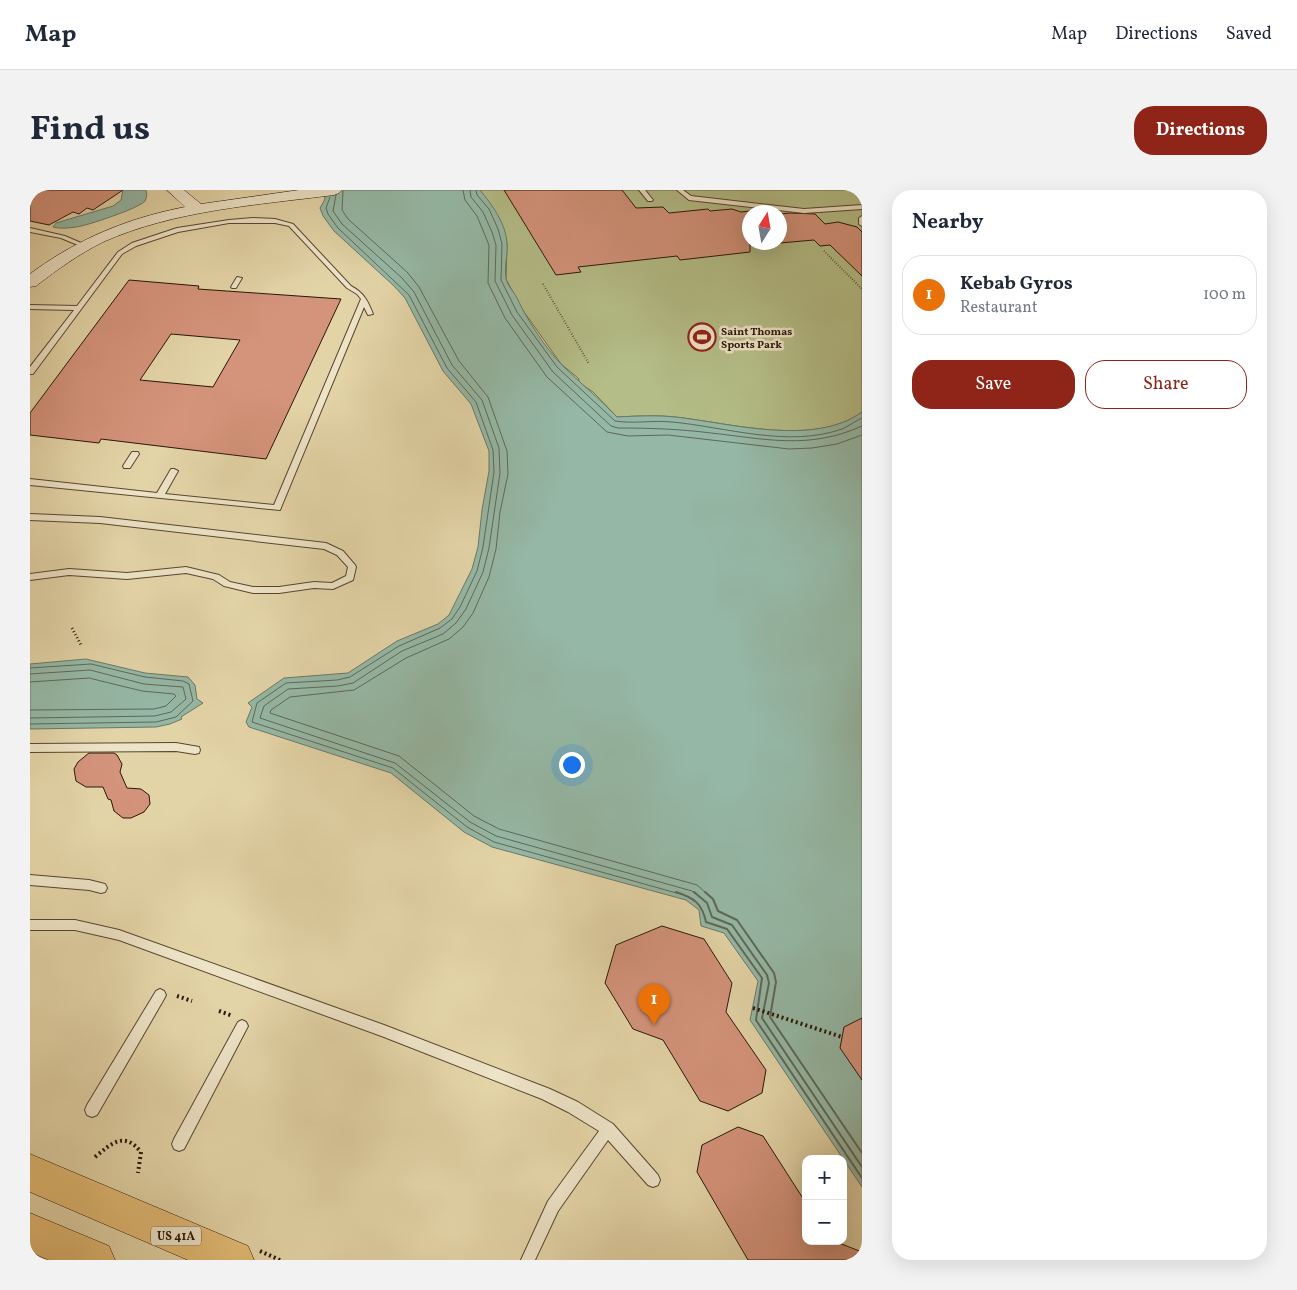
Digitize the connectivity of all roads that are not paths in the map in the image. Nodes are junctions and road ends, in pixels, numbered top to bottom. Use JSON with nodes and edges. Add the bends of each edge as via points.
{"nodes":[{"id":1,"x":175,"y":190,"type":"edge"},
{"id":2,"x":277,"y":190,"type":"edge"},
{"id":3,"x":642,"y":190,"type":"edge"},
{"id":4,"x":680,"y":190,"type":"edge"},
{"id":5,"x":327,"y":191,"type":"edge"},
{"id":6,"x":650,"y":200,"type":"dead end"},
{"id":7,"x":862,"y":207,"type":"edge"},
{"id":8,"x":196,"y":212,"type":"junction"},
{"id":9,"x":862,"y":218,"type":"edge"},
{"id":10,"x":862,"y":224,"type":"edge"},
{"id":11,"x":30,"y":230,"type":"edge"},
{"id":12,"x":79,"y":243,"type":"junction"},
{"id":13,"x":30,"y":266,"type":"edge"},
{"id":14,"x":239,"y":278,"type":"dead end"},
{"id":15,"x":30,"y":282,"type":"edge"},
{"id":16,"x":234,"y":287,"type":"dead end"},
{"id":17,"x":364,"y":299,"type":"junction"},
{"id":18,"x":30,"y":307,"type":"edge"},
{"id":19,"x":77,"y":308,"type":"junction"},
{"id":20,"x":370,"y":314,"type":"dead end"},
{"id":21,"x":30,"y":372,"type":"edge"},
{"id":22,"x":135,"y":454,"type":"dead end"},
{"id":23,"x":127,"y":466,"type":"dead end"},
{"id":24,"x":174,"y":471,"type":"dead end"},
{"id":25,"x":30,"y":482,"type":"edge"},
{"id":26,"x":160,"y":496,"type":"junction"},
{"id":27,"x":30,"y":517,"type":"edge"},
{"id":28,"x":30,"y":577,"type":"edge"},
{"id":29,"x":30,"y":748,"type":"edge"},
{"id":30,"x":195,"y":750,"type":"dead end"},
{"id":31,"x":30,"y":880,"type":"edge"},
{"id":32,"x":101,"y":888,"type":"dead end"},
{"id":33,"x":30,"y":925,"type":"edge"},
{"id":34,"x":160,"y":995,"type":"dead end"},
{"id":35,"x":239,"y":1022,"type":"road end"},
{"id":36,"x":92,"y":1110,"type":"dead end"},
{"id":37,"x":608,"y":1129,"type":"junction"},
{"id":38,"x":179,"y":1144,"type":"dead end"},
{"id":39,"x":30,"y":1174,"type":"edge"},
{"id":40,"x":653,"y":1180,"type":"dead end"},
{"id":41,"x":30,"y":1232,"type":"edge"},
{"id":42,"x":95,"y":1260,"type":"edge"},
{"id":43,"x":234,"y":1260,"type":"edge"},
{"id":44,"x":528,"y":1260,"type":"edge"}],
"edges":[{"from":1,"to":8,"type":"street"},
{"from":2,"to":8,"type":"street"},
{"from":3,"to":6,"type":"lane"},
{"from":4,"to":7,"type":"lane","via":[[689,198],[804,211]]},
{"from":5,"to":8,"type":"street"},
{"from":8,"to":12,"type":"street","via":[[148,220]]},
{"from":8,"to":17,"type":"lane","via":[[290,225]]},
{"from":8,"to":19,"type":"lane","via":[[160,235],[124,249]]},
{"from":9,"to":10,"type":"lane"},
{"from":11,"to":12,"type":"lane"},
{"from":12,"to":13,"type":"street","via":[[53,250]]},
{"from":12,"to":15,"type":"street"},
{"from":14,"to":16,"type":"lane"},
{"from":17,"to":20,"type":"lane"},
{"from":17,"to":26,"type":"lane","via":[[277,508]]},
{"from":18,"to":19,"type":"lane"},
{"from":19,"to":21,"type":"lane"},
{"from":22,"to":23,"type":"lane"},
{"from":24,"to":26,"type":"lane"},
{"from":25,"to":26,"type":"lane"},
{"from":27,"to":28,"type":"lane","via":[[118,522],[326,546],[340,553],[352,567],[350,578],[333,586],[279,590],[253,590],[186,570],[127,576],[69,572]]},
{"from":29,"to":30,"type":"lane","via":[[176,747]]},
{"from":31,"to":32,"type":"lane","via":[[89,884]]},
{"from":33,"to":37,"type":"lane","via":[[75,926],[119,935],[384,1031],[545,1094],[573,1106]]},
{"from":34,"to":36,"type":"lane"},
{"from":35,"to":38,"type":"lane"},
{"from":37,"to":40,"type":"lane"},
{"from":37,"to":44,"type":"lane","via":[[553,1206]]},
{"from":39,"to":43,"type":"main road","number":"US 41A"},
{"from":41,"to":42,"type":"main road"}]}
